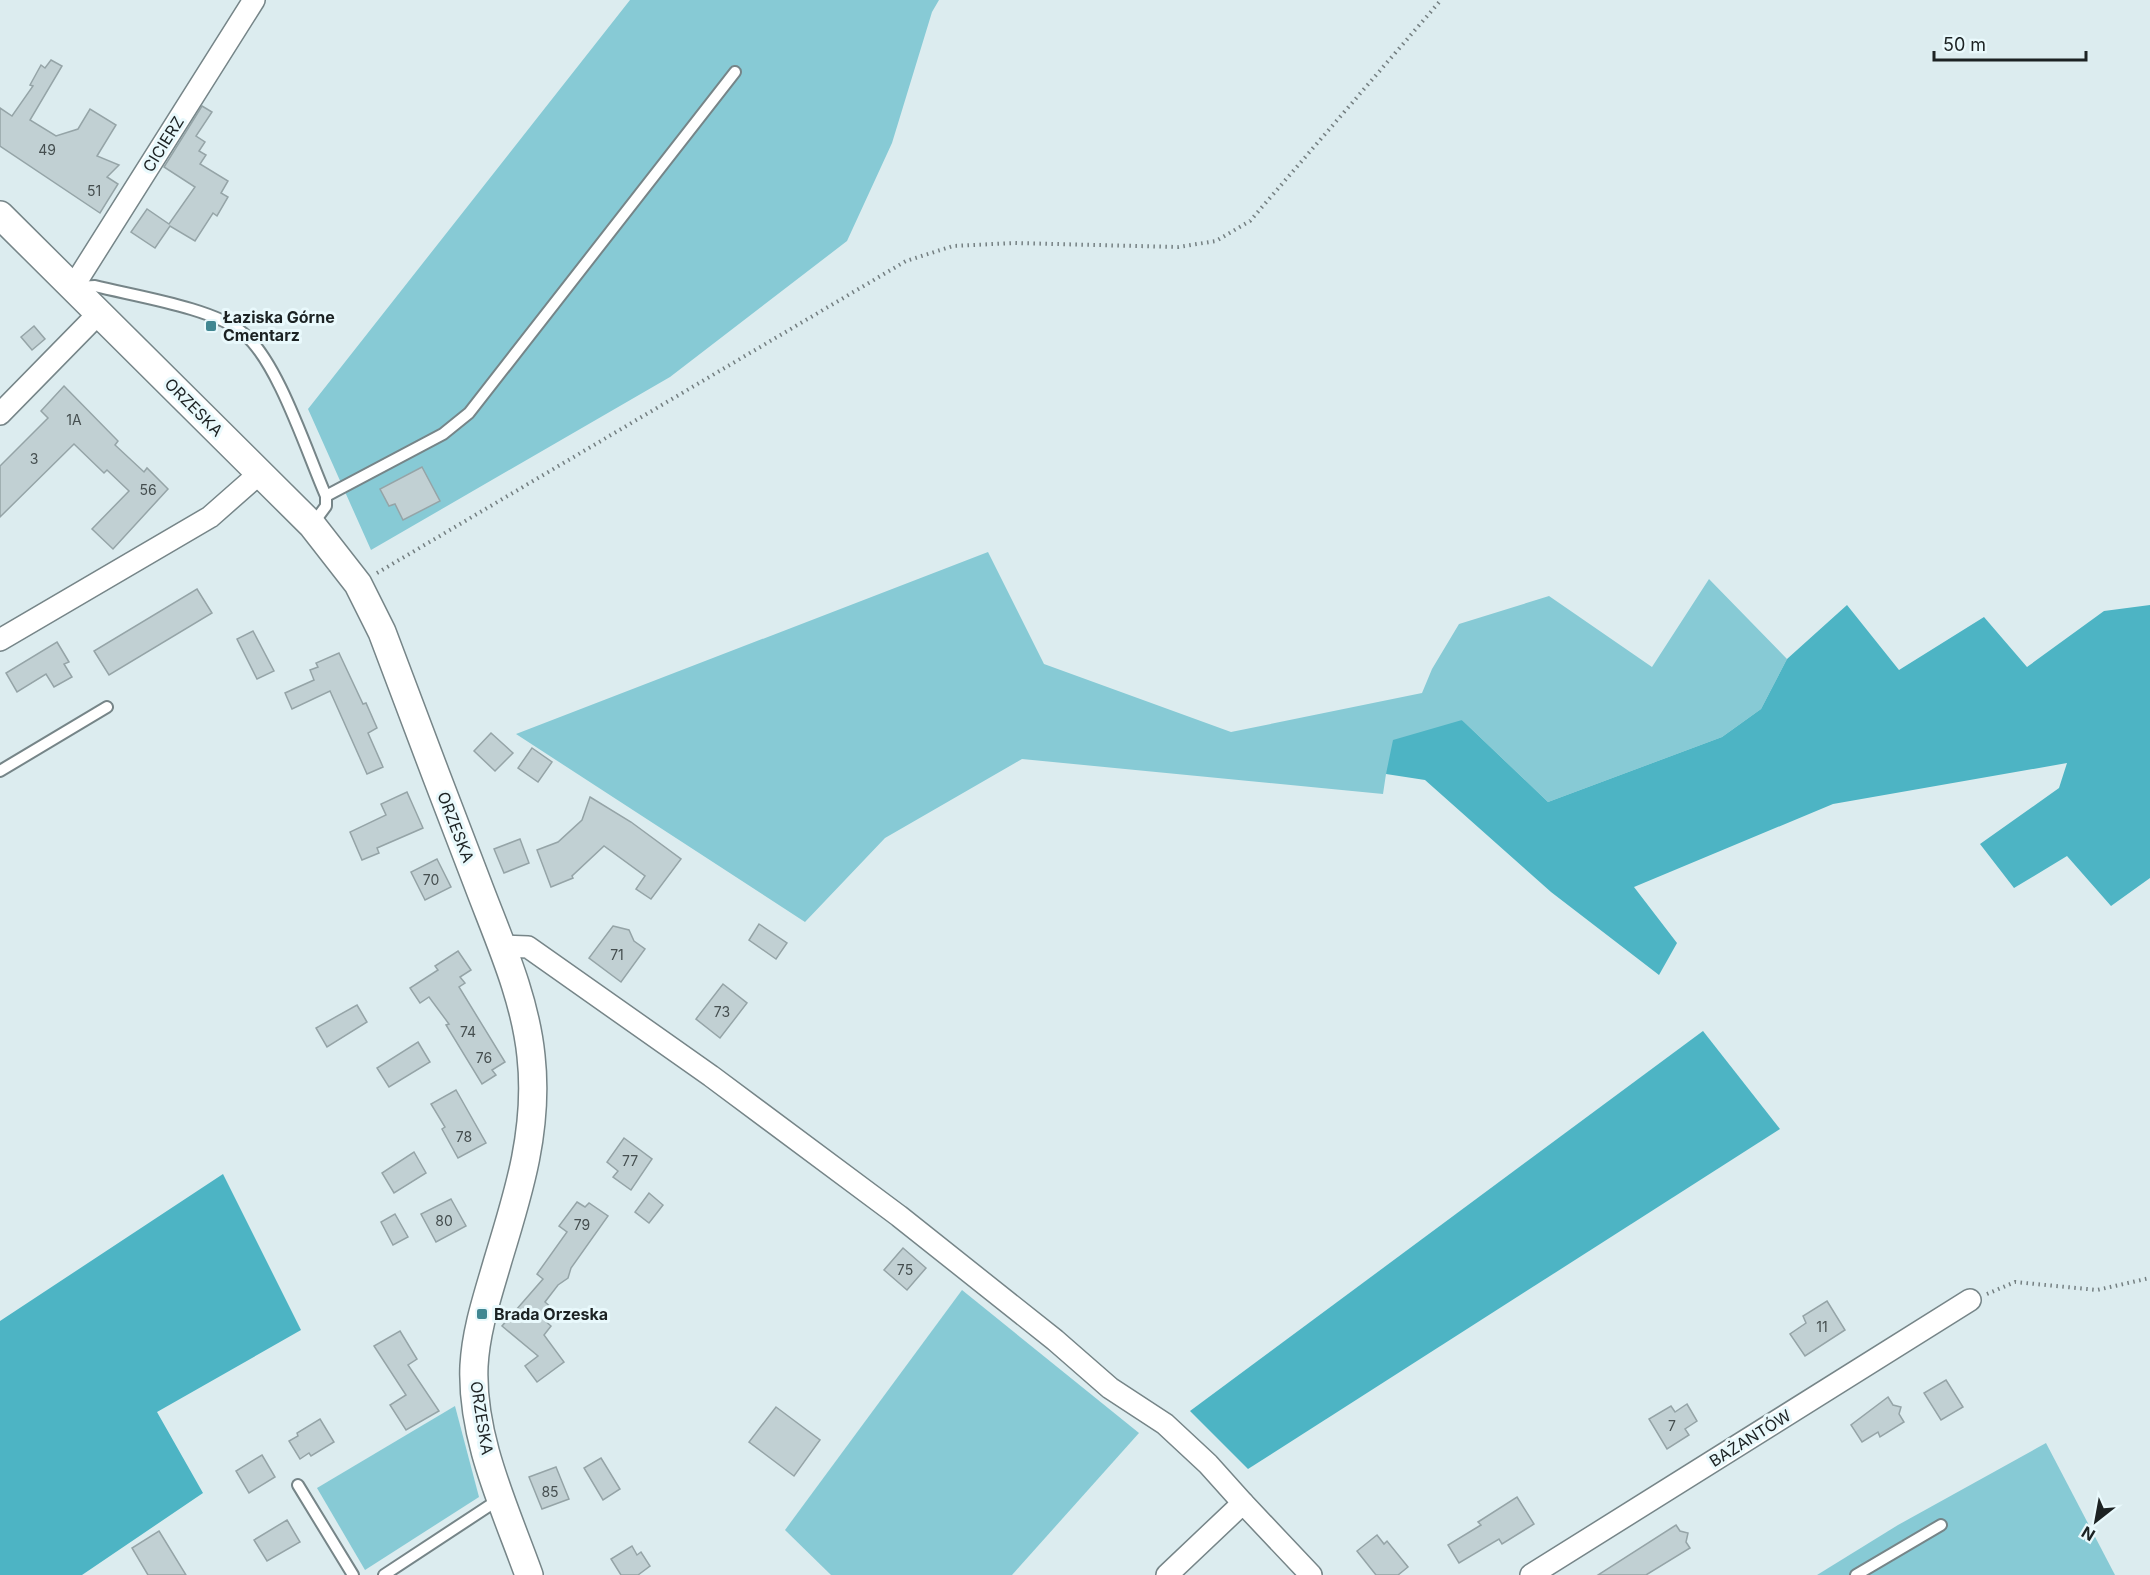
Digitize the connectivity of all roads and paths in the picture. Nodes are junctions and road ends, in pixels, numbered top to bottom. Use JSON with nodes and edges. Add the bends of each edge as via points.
{"nodes":[{"id":1,"x":254,"y":0,"type":"edge"},
{"id":2,"x":1441,"y":0,"type":"edge"},
{"id":3,"x":735,"y":72,"type":"dead end"},
{"id":4,"x":0,"y":215,"type":"edge"},
{"id":5,"x":73,"y":287,"type":"junction"},
{"id":6,"x":99,"y":313,"type":"junction"},
{"id":7,"x":0,"y":414,"type":"edge"},
{"id":8,"x":260,"y":473,"type":"junction"},
{"id":9,"x":326,"y":496,"type":"junction"},
{"id":10,"x":312,"y":525,"type":"junction"},
{"id":11,"x":358,"y":584,"type":"junction"},
{"id":12,"x":0,"y":640,"type":"edge"},
{"id":13,"x":107,"y":707,"type":"dead end"},
{"id":14,"x":0,"y":771,"type":"edge"},
{"id":15,"x":501,"y":946,"type":"junction"},
{"id":16,"x":2150,"y":1278,"type":"edge"},
{"id":17,"x":1970,"y":1300,"type":"joint"},
{"id":18,"x":298,"y":1485,"type":"dead end"},
{"id":19,"x":501,"y":1498,"type":"junction"},
{"id":20,"x":1243,"y":1503,"type":"junction"},
{"id":21,"x":1941,"y":1525,"type":"dead end"},
{"id":22,"x":353,"y":1575,"type":"edge"},
{"id":23,"x":384,"y":1575,"type":"edge"},
{"id":24,"x":529,"y":1575,"type":"edge"},
{"id":25,"x":1167,"y":1575,"type":"edge"},
{"id":26,"x":1311,"y":1575,"type":"edge"},
{"id":27,"x":1531,"y":1575,"type":"edge"},
{"id":28,"x":1857,"y":1575,"type":"edge"}],
"edges":[{"from":1,"to":5,"type":"street","name":"CICIERZ"},
{"from":2,"to":11,"type":"path","via":[[1250,221],[1216,242],[1178,248],[1014,243],[953,246],[906,261]]},
{"from":3,"to":9,"type":"lane","via":[[469,413],[443,434]]},
{"from":4,"to":5,"type":"street","name":"ORZESKA"},
{"from":5,"to":6,"type":"street","name":"ORZESKA"},
{"from":5,"to":9,"type":"lane","via":[[95,286],[200,313],[243,333],[271,367]]},
{"from":6,"to":7,"type":"street"},
{"from":6,"to":8,"type":"street","name":"ORZESKA"},
{"from":8,"to":10,"type":"street","name":"ORZESKA"},
{"from":8,"to":12,"type":"street","via":[[210,517]]},
{"from":9,"to":10,"type":"lane","via":[[326,506]]},
{"from":10,"to":11,"type":"street","name":"ORZESKA"},
{"from":11,"to":15,"type":"street","name":"ORZESKA","via":[[382,632]]},
{"from":13,"to":14,"type":"lane"},
{"from":15,"to":19,"type":"street","name":"ORZESKA","via":[[526,1026],[533,1114],[525,1169],[482,1314],[474,1366],[480,1429]]},
{"from":15,"to":20,"type":"street","via":[[528,947],[711,1076],[889,1209],[1110,1388],[1164,1424]]},
{"from":16,"to":17,"type":"path","via":[[2097,1290],[2015,1282]]},
{"from":17,"to":27,"type":"street","name":"BAŻANTÓW"},
{"from":18,"to":22,"type":"lane"},
{"from":19,"to":23,"type":"lane"},
{"from":19,"to":24,"type":"street","name":"ORZESKA"},
{"from":20,"to":25,"type":"street"},
{"from":20,"to":26,"type":"street"},
{"from":21,"to":28,"type":"lane"}]}
